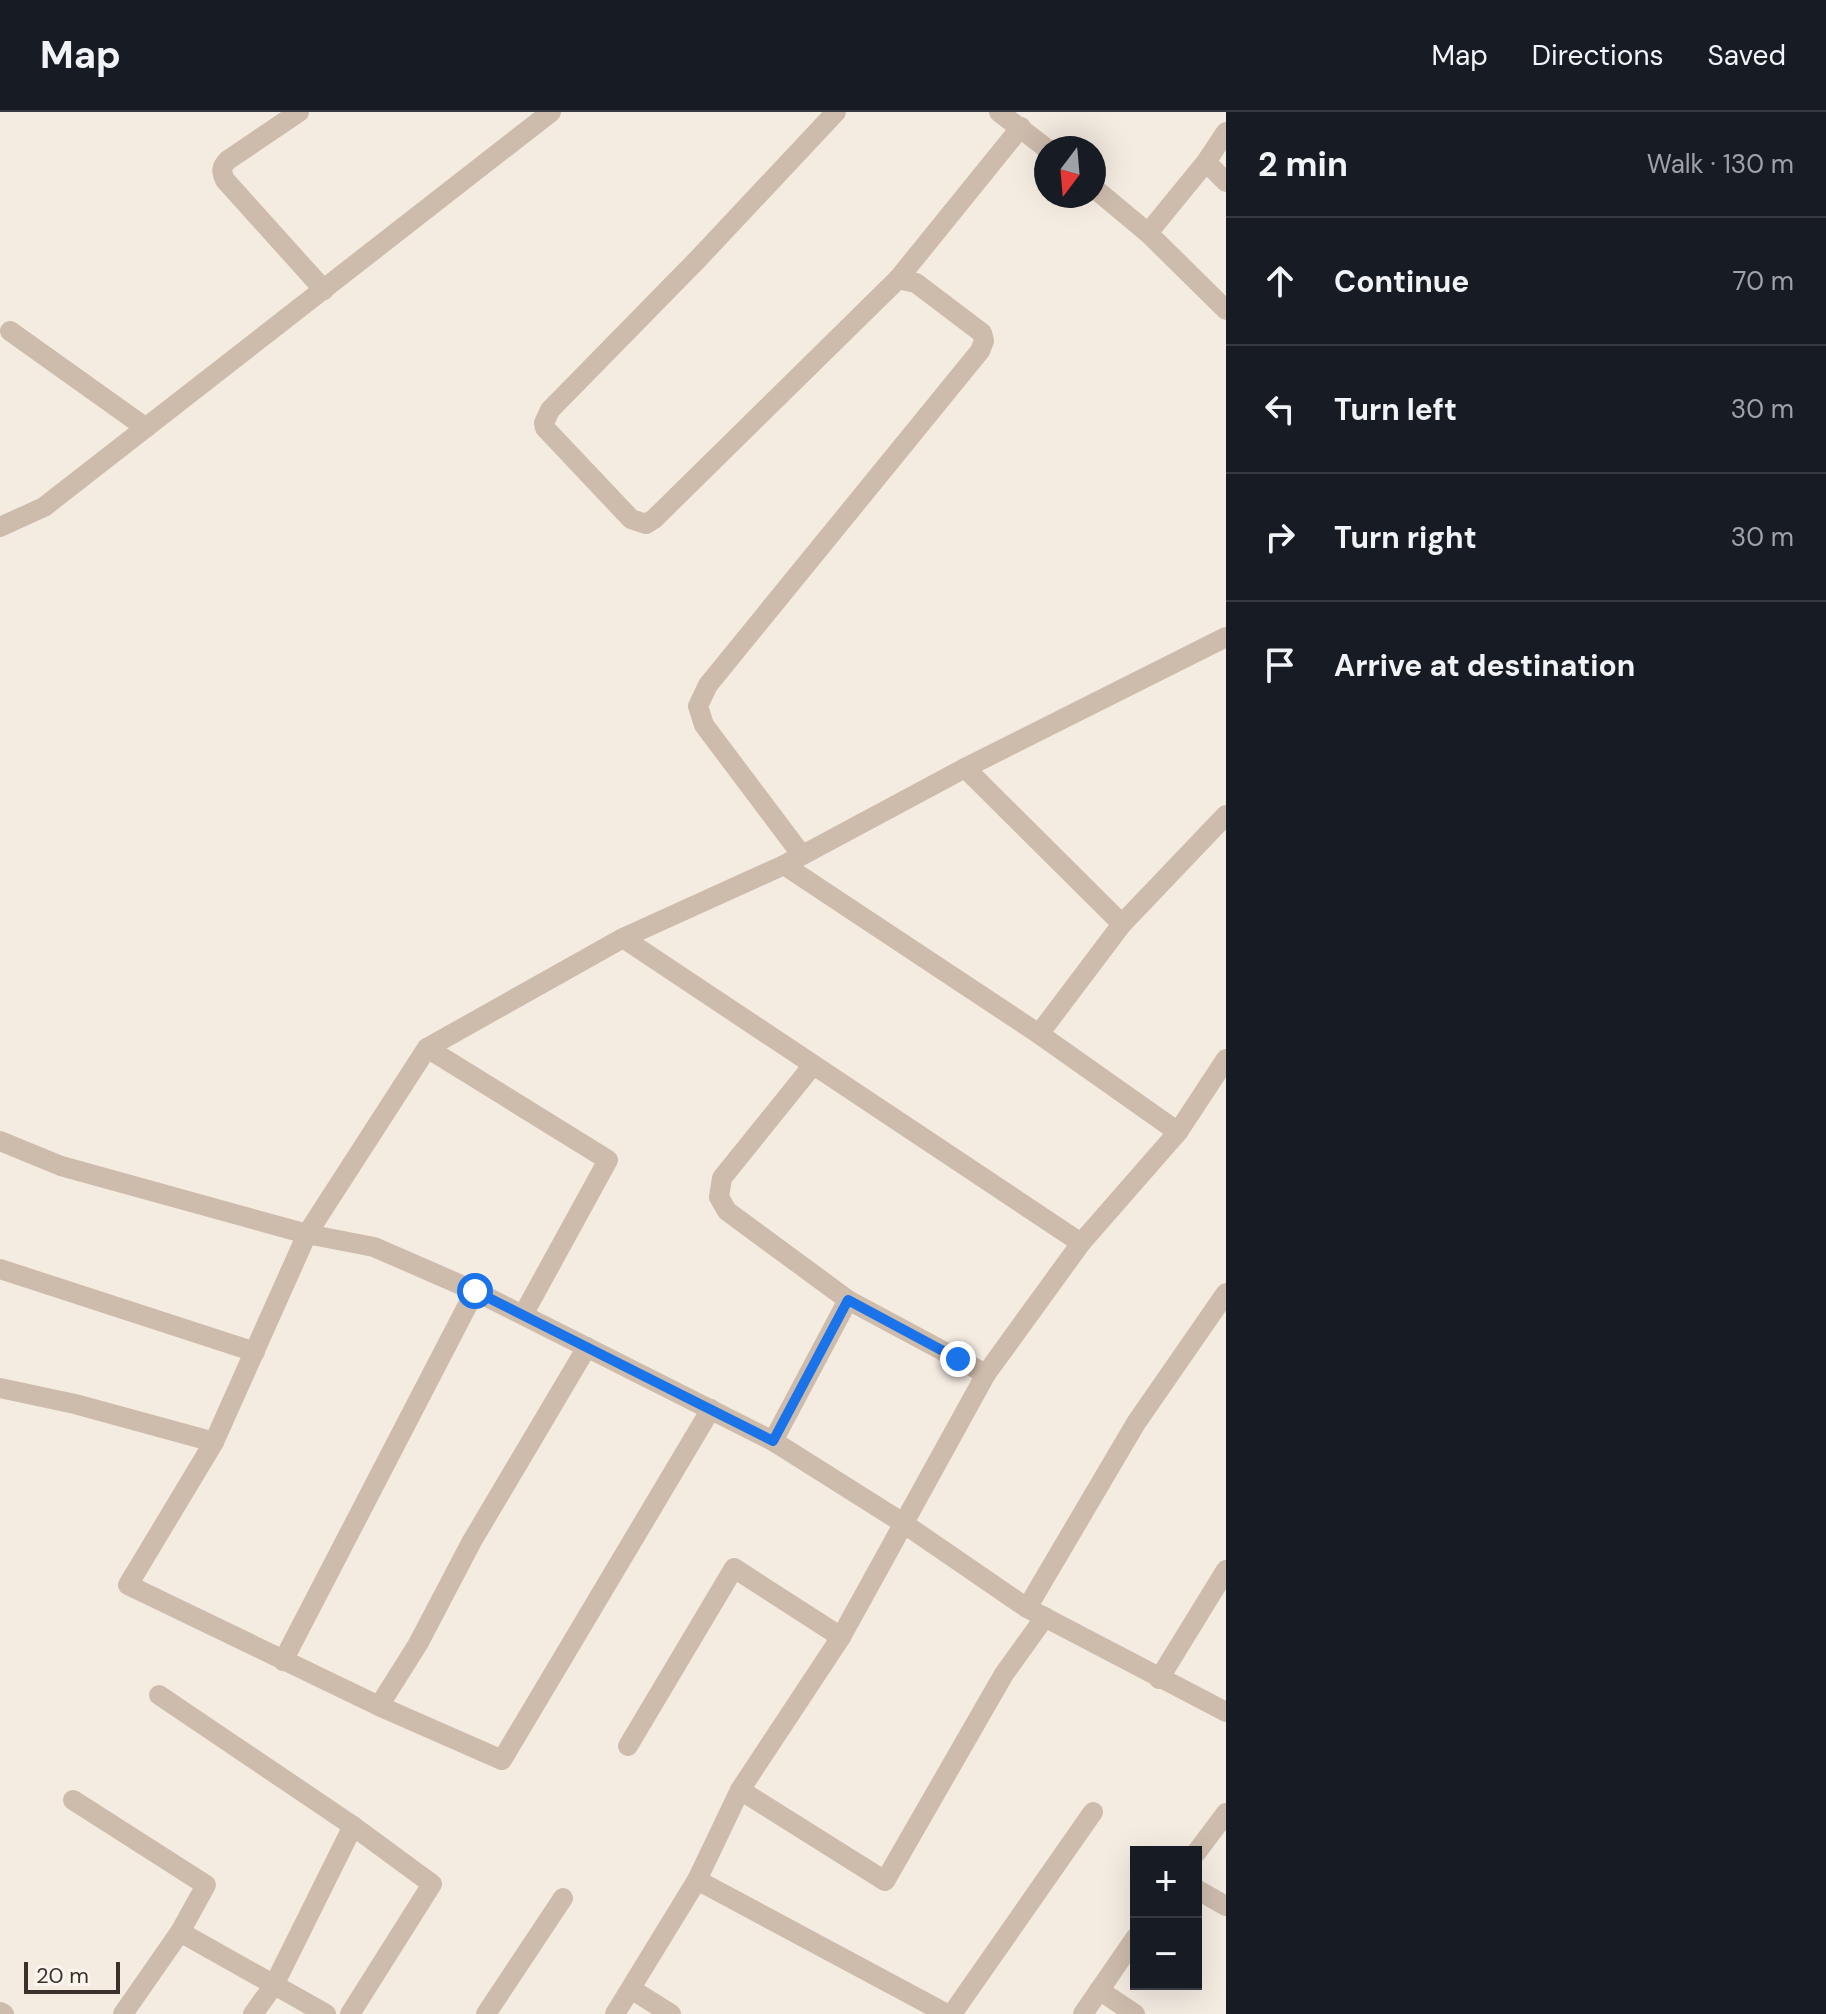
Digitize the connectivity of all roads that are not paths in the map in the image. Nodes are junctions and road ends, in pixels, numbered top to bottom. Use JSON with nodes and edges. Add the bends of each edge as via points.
{"nodes":[{"id":1,"x":299,"y":112,"type":"edge"},
{"id":2,"x":551,"y":112,"type":"edge"},
{"id":3,"x":836,"y":112,"type":"edge"},
{"id":4,"x":999,"y":112,"type":"edge"},
{"id":5,"x":1021,"y":127,"type":"junction"},
{"id":6,"x":1226,"y":132,"type":"edge"},
{"id":7,"x":1034,"y":138,"type":"edge"},
{"id":8,"x":1206,"y":162,"type":"junction"},
{"id":9,"x":1226,"y":182,"type":"edge"},
{"id":10,"x":1106,"y":198,"type":"edge"},
{"id":11,"x":1148,"y":233,"type":"junction"},
{"id":12,"x":898,"y":279,"type":"junction"},
{"id":13,"x":324,"y":290,"type":"junction"},
{"id":14,"x":1226,"y":310,"type":"edge"},
{"id":15,"x":10,"y":331,"type":"dead end"},
{"id":16,"x":146,"y":428,"type":"junction"},
{"id":17,"x":0,"y":527,"type":"edge"},
{"id":18,"x":1226,"y":637,"type":"edge"},
{"id":19,"x":965,"y":768,"type":"junction"},
{"id":20,"x":1226,"y":815,"type":"edge"},
{"id":21,"x":793,"y":860,"type":"junction"},
{"id":22,"x":1122,"y":924,"type":"junction"},
{"id":23,"x":623,"y":938,"type":"junction"},
{"id":24,"x":1039,"y":1034,"type":"junction"},
{"id":25,"x":427,"y":1048,"type":"junction"},
{"id":26,"x":1226,"y":1059,"type":"edge"},
{"id":27,"x":813,"y":1065,"type":"junction"},
{"id":28,"x":1178,"y":1132,"type":"junction"},
{"id":29,"x":0,"y":1141,"type":"edge"},
{"id":30,"x":307,"y":1234,"type":"junction"},
{"id":31,"x":1081,"y":1243,"type":"junction"},
{"id":32,"x":0,"y":1269,"type":"edge"},
{"id":33,"x":475,"y":1291,"type":"junction"},
{"id":34,"x":1226,"y":1293,"type":"edge"},
{"id":35,"x":848,"y":1300,"type":"junction"},
{"id":36,"x":523,"y":1315,"type":"junction"},
{"id":37,"x":587,"y":1347,"type":"junction"},
{"id":38,"x":255,"y":1352,"type":"junction"},
{"id":39,"x":986,"y":1374,"type":"junction"},
{"id":40,"x":0,"y":1388,"type":"edge"},
{"id":41,"x":711,"y":1409,"type":"junction"},
{"id":42,"x":773,"y":1441,"type":"junction"},
{"id":43,"x":214,"y":1442,"type":"junction"},
{"id":44,"x":903,"y":1523,"type":"junction"},
{"id":45,"x":1226,"y":1570,"type":"edge"},
{"id":46,"x":1036,"y":1613,"type":"junction"},
{"id":47,"x":841,"y":1637,"type":"junction"},
{"id":48,"x":283,"y":1661,"type":"junction"},
{"id":49,"x":1159,"y":1679,"type":"junction"},
{"id":50,"x":159,"y":1695,"type":"dead end"},
{"id":51,"x":379,"y":1706,"type":"junction"},
{"id":52,"x":1226,"y":1712,"type":"edge"},
{"id":53,"x":628,"y":1746,"type":"dead end"},
{"id":54,"x":740,"y":1790,"type":"junction"},
{"id":55,"x":73,"y":1800,"type":"dead end"},
{"id":56,"x":1093,"y":1812,"type":"dead end"},
{"id":57,"x":1226,"y":1813,"type":"edge"},
{"id":58,"x":353,"y":1826,"type":"junction"},
{"id":59,"x":1201,"y":1846,"type":"edge"},
{"id":60,"x":697,"y":1880,"type":"junction"},
{"id":61,"x":1202,"y":1892,"type":"edge"},
{"id":62,"x":563,"y":1898,"type":"dead end"},
{"id":63,"x":1226,"y":1906,"type":"edge"},
{"id":64,"x":180,"y":1932,"type":"junction"},
{"id":65,"x":1130,"y":1946,"type":"edge"},
{"id":66,"x":274,"y":1985,"type":"junction"},
{"id":67,"x":631,"y":1989,"type":"junction"},
{"id":68,"x":1099,"y":1990,"type":"junction"},
{"id":69,"x":123,"y":2014,"type":"edge"},
{"id":70,"x":253,"y":2014,"type":"edge"},
{"id":71,"x":326,"y":2014,"type":"edge"},
{"id":72,"x":350,"y":2014,"type":"edge"},
{"id":73,"x":486,"y":2014,"type":"edge"},
{"id":74,"x":615,"y":2014,"type":"edge"},
{"id":75,"x":671,"y":2014,"type":"edge"},
{"id":76,"x":950,"y":2014,"type":"edge"},
{"id":77,"x":1083,"y":2014,"type":"edge"},
{"id":78,"x":1135,"y":2014,"type":"edge"}],
"edges":[{"from":1,"to":13,"type":"street","via":[[228,160],[222,173]]},
{"from":2,"to":13,"type":"street"},
{"from":3,"to":12,"type":"street","via":[[550,410],[545,428],[631,519],[646,524]]},
{"from":4,"to":5,"type":"street"},
{"from":5,"to":7,"type":"street"},
{"from":5,"to":12,"type":"street"},
{"from":6,"to":8,"type":"street"},
{"from":8,"to":9,"type":"street"},
{"from":8,"to":11,"type":"street"},
{"from":10,"to":11,"type":"street"},
{"from":11,"to":14,"type":"street"},
{"from":12,"to":21,"type":"street","via":[[916,283],[975,325],[984,341],[980,351],[708,685],[698,706],[704,725]]},
{"from":13,"to":16,"type":"street"},
{"from":15,"to":16,"type":"street"},
{"from":16,"to":17,"type":"street","via":[[44,507]]},
{"from":18,"to":19,"type":"street"},
{"from":19,"to":21,"type":"street"},
{"from":19,"to":22,"type":"street"},
{"from":20,"to":22,"type":"street"},
{"from":21,"to":23,"type":"street"},
{"from":21,"to":24,"type":"street"},
{"from":22,"to":24,"type":"street"},
{"from":23,"to":25,"type":"street"},
{"from":23,"to":27,"type":"street"},
{"from":24,"to":28,"type":"street"},
{"from":25,"to":30,"type":"street"},
{"from":25,"to":36,"type":"street","via":[[608,1160]]},
{"from":26,"to":28,"type":"street"},
{"from":27,"to":31,"type":"street"},
{"from":27,"to":35,"type":"street","via":[[722,1178],[719,1197],[727,1211]]},
{"from":28,"to":31,"type":"street"},
{"from":29,"to":30,"type":"street","via":[[61,1166]]},
{"from":30,"to":33,"type":"street","via":[[374,1247]]},
{"from":30,"to":38,"type":"street"},
{"from":31,"to":39,"type":"street"},
{"from":32,"to":38,"type":"street"},
{"from":33,"to":36,"type":"street"},
{"from":33,"to":48,"type":"street"},
{"from":34,"to":46,"type":"street","via":[[1136,1423]]},
{"from":35,"to":39,"type":"street"},
{"from":35,"to":42,"type":"street"},
{"from":36,"to":37,"type":"street"},
{"from":37,"to":41,"type":"street"},
{"from":37,"to":51,"type":"street"},
{"from":38,"to":43,"type":"street"},
{"from":39,"to":44,"type":"street"},
{"from":40,"to":43,"type":"street"},
{"from":41,"to":42,"type":"street"},
{"from":41,"to":51,"type":"street","via":[[502,1760]]},
{"from":42,"to":44,"type":"street"},
{"from":43,"to":48,"type":"street","via":[[128,1585]]},
{"from":44,"to":46,"type":"street"},
{"from":44,"to":47,"type":"street"},
{"from":45,"to":49,"type":"street"},
{"from":46,"to":49,"type":"street"},
{"from":46,"to":54,"type":"street","via":[[885,1881]]},
{"from":47,"to":53,"type":"street","via":[[734,1568]]},
{"from":47,"to":54,"type":"street"},
{"from":48,"to":51,"type":"street"},
{"from":49,"to":52,"type":"street"},
{"from":50,"to":58,"type":"street"},
{"from":54,"to":60,"type":"street"},
{"from":55,"to":64,"type":"street","via":[[206,1885]]},
{"from":56,"to":76,"type":"street"},
{"from":57,"to":59,"type":"street"},
{"from":58,"to":66,"type":"street"},
{"from":58,"to":72,"type":"street","via":[[432,1884]]},
{"from":60,"to":67,"type":"street"},
{"from":60,"to":76,"type":"street"},
{"from":61,"to":63,"type":"street"},
{"from":62,"to":73,"type":"street"},
{"from":64,"to":66,"type":"street"},
{"from":64,"to":69,"type":"street"},
{"from":65,"to":68,"type":"street"},
{"from":66,"to":70,"type":"street"},
{"from":66,"to":71,"type":"street"},
{"from":67,"to":74,"type":"street"},
{"from":67,"to":75,"type":"street"},
{"from":68,"to":77,"type":"street"},
{"from":68,"to":78,"type":"street"}]}
